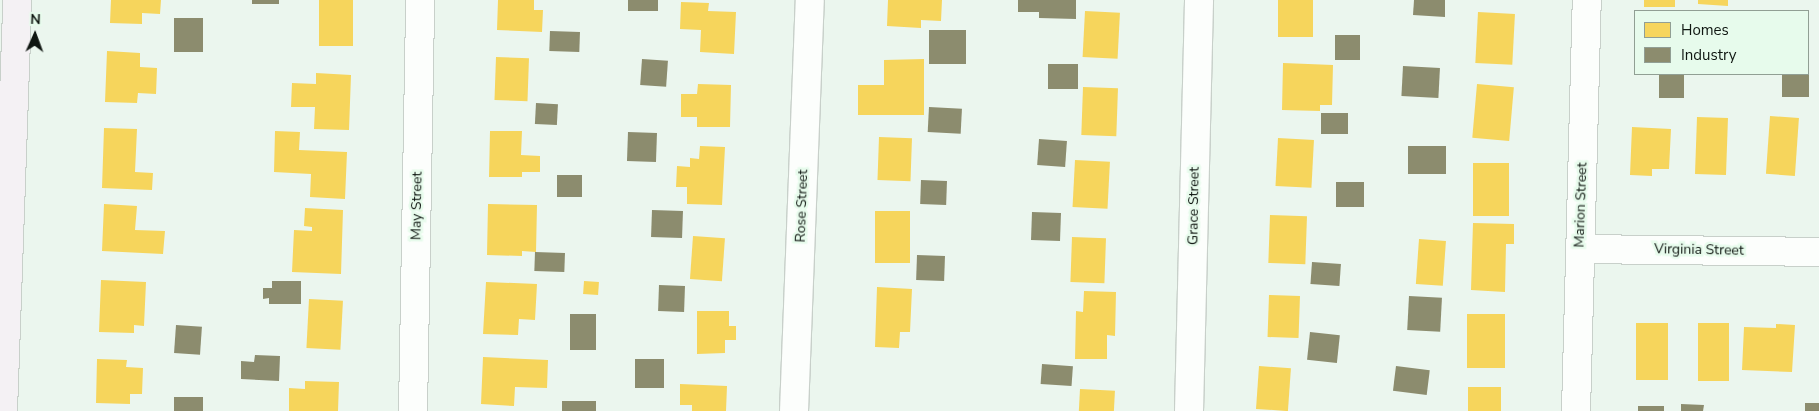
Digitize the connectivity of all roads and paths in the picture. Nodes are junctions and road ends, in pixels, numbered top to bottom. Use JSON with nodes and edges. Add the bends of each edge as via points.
{"nodes":[{"id":1,"x":17,"y":0,"type":"edge"},
{"id":2,"x":420,"y":0,"type":"edge"},
{"id":3,"x":810,"y":0,"type":"edge"},
{"id":4,"x":1199,"y":0,"type":"edge"},
{"id":5,"x":1587,"y":0,"type":"edge"},
{"id":6,"x":1580,"y":249,"type":"junction"},
{"id":7,"x":1819,"y":252,"type":"edge"},
{"id":8,"x":3,"y":411,"type":"edge"},
{"id":9,"x":413,"y":411,"type":"edge"},
{"id":10,"x":794,"y":411,"type":"edge"},
{"id":11,"x":1189,"y":411,"type":"edge"},
{"id":12,"x":1576,"y":411,"type":"edge"}],
"edges":[{"from":1,"to":8,"type":"main road"},
{"from":2,"to":9,"type":"street","name":"May Street"},
{"from":3,"to":10,"type":"street","name":"Rose Street"},
{"from":4,"to":11,"type":"street","name":"Grace Street"},
{"from":5,"to":6,"type":"street","name":"Marion Street"},
{"from":6,"to":7,"type":"street","name":"Virginia Street"},
{"from":6,"to":12,"type":"street","name":"Marion Street"}]}
